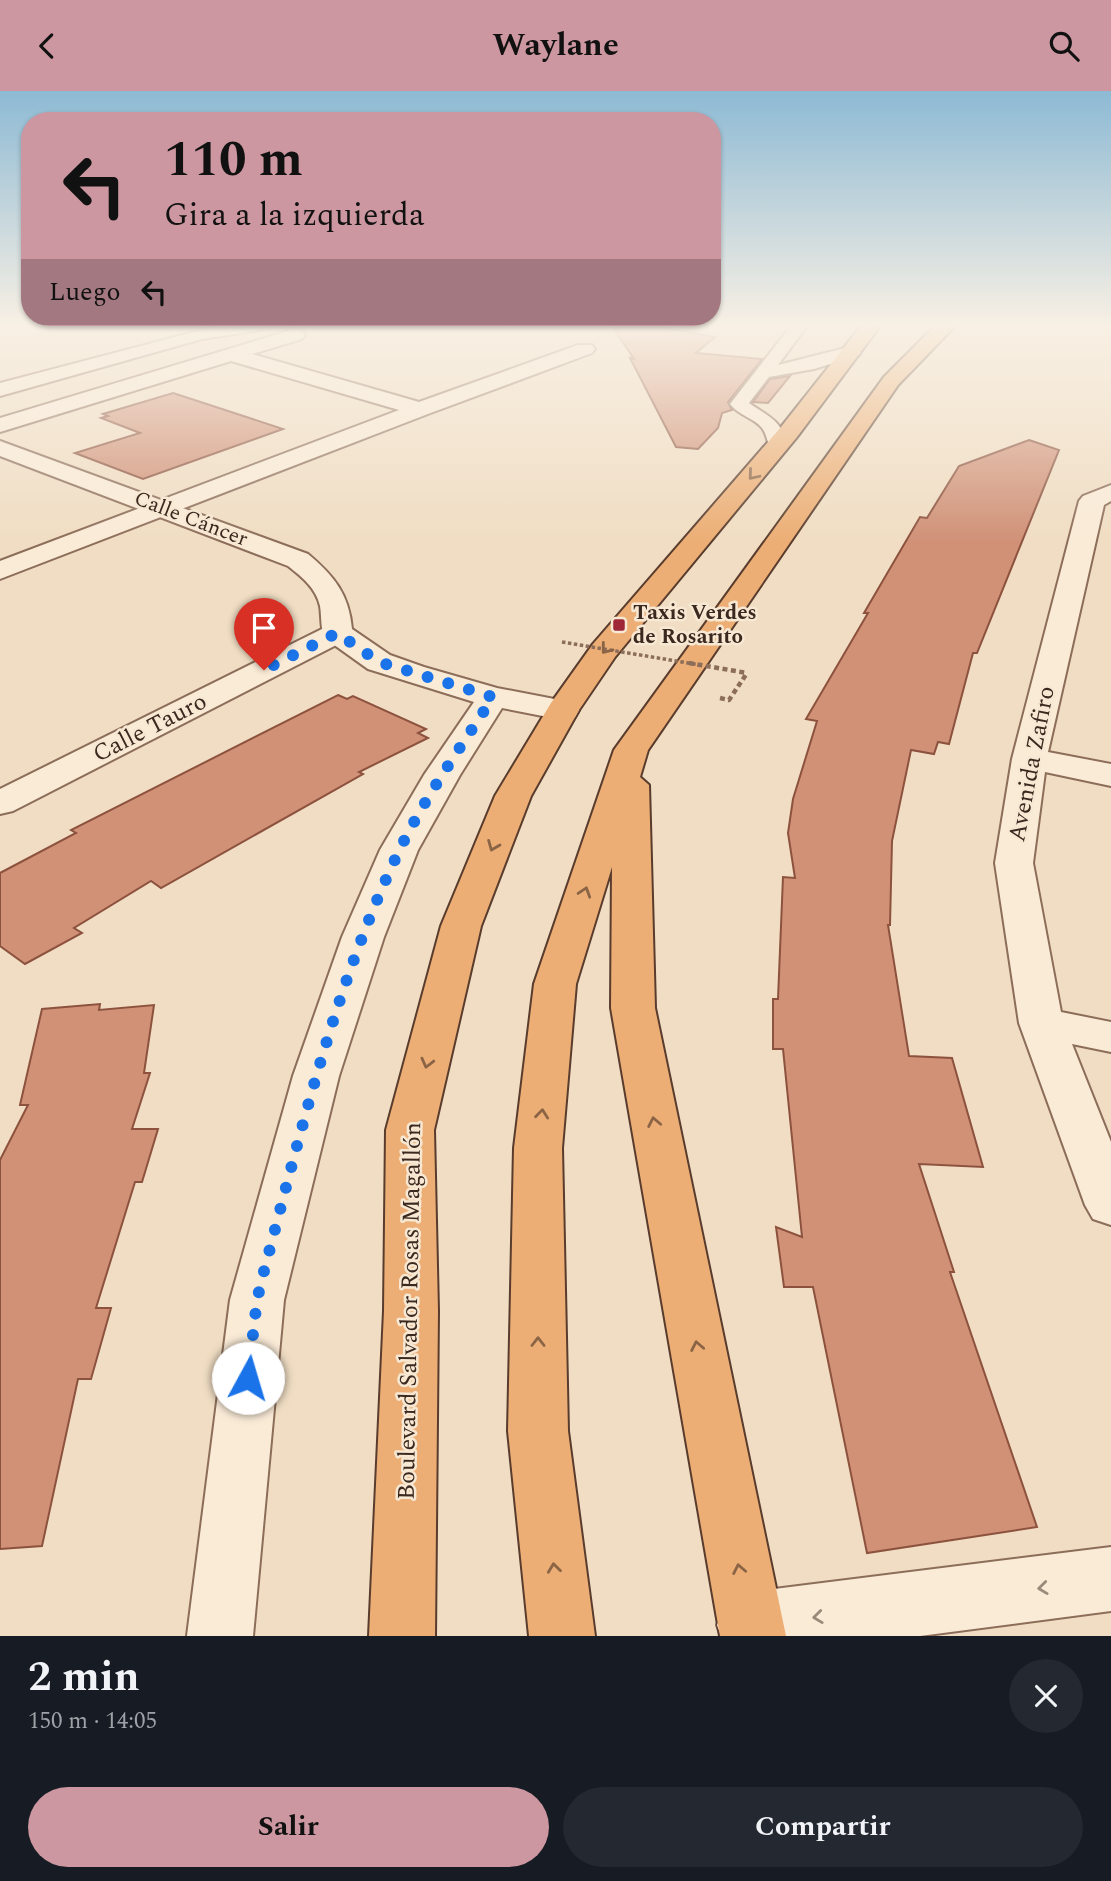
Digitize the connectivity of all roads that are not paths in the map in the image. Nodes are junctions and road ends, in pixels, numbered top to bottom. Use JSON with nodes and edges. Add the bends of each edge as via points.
{"nodes":[{"id":1,"x":90,"y":398,"type":"edge"},
{"id":2,"x":382,"y":398,"type":"edge"},
{"id":3,"x":450,"y":398,"type":"edge"},
{"id":4,"x":744,"y":398,"type":"edge"},
{"id":5,"x":824,"y":398,"type":"edge"},
{"id":6,"x":841,"y":398,"type":"edge"},
{"id":7,"x":420,"y":409,"type":"junction"},
{"id":8,"x":0,"y":425,"type":"edge"},
{"id":9,"x":778,"y":445,"type":"junction"},
{"id":10,"x":0,"y":448,"type":"edge"},
{"id":11,"x":1111,"y":492,"type":"edge"},
{"id":12,"x":164,"y":509,"type":"junction"},
{"id":13,"x":0,"y":571,"type":"edge"},
{"id":14,"x":337,"y":633,"type":"junction"},
{"id":15,"x":493,"y":697,"type":"junction"},
{"id":16,"x":563,"y":710,"type":"junction"},
{"id":17,"x":631,"y":750,"type":"junction"},
{"id":18,"x":1029,"y":759,"type":"junction"},
{"id":19,"x":1111,"y":775,"type":"edge"},
{"id":20,"x":0,"y":803,"type":"edge"},
{"id":21,"x":1041,"y":1023,"type":"junction"},
{"id":22,"x":1111,"y":1037,"type":"edge"},
{"id":23,"x":1111,"y":1205,"type":"edge"},
{"id":24,"x":1111,"y":1579,"type":"edge"},
{"id":25,"x":751,"y":1631,"type":"edge"},
{"id":26,"x":220,"y":1636,"type":"edge"},
{"id":27,"x":402,"y":1636,"type":"edge"},
{"id":28,"x":562,"y":1636,"type":"edge"}],
"edges":[{"from":1,"to":8,"type":"street"},
{"from":2,"to":7,"type":"street"},
{"from":3,"to":7,"type":"street"},
{"from":4,"to":9,"type":"lane","via":[[739,404],[768,422],[776,431]]},
{"from":5,"to":9,"type":"highway","name":"Boulevard Salvador Rosas Magallón"},
{"from":6,"to":17,"type":"highway","name":"Boulevard Salvador Rosas Magallón"},
{"from":7,"to":12,"type":"street"},
{"from":9,"to":16,"type":"highway","name":"Boulevard Salvador Rosas Magallón","one_way":true,"via":[[604,651]]},
{"from":10,"to":12,"type":"street","name":"Calle Cáncer"},
{"from":11,"to":18,"type":"street","name":"Avenida Zafiro","via":[[1091,501]]},
{"from":12,"to":13,"type":"street"},
{"from":12,"to":14,"type":"street","name":"Calle Cáncer","via":[[298,559],[329,586]]},
{"from":14,"to":15,"type":"street","via":[[379,662]]},
{"from":14,"to":20,"type":"street","name":"Calle Tauro"},
{"from":15,"to":16,"type":"street"},
{"from":15,"to":26,"type":"street","via":[[400,850],[363,937],[316,1076],[257,1300]]},
{"from":16,"to":27,"type":"highway","name":"Boulevard Salvador Rosas Magallón","one_way":true,"via":[[513,796],[461,926],[410,1130],[411,1311]]},
{"from":25,"to":17,"type":"highway","one_way":true,"via":[[633,1008]]},
{"from":28,"to":17,"type":"highway","name":"Boulevard Salvador Rosas Magallón","one_way":true,"via":[[538,1431],[538,1148],[555,984]]},
{"from":18,"to":19,"type":"street"},
{"from":18,"to":21,"type":"street","name":"Avenida Zafiro","via":[[1014,863]]},
{"from":21,"to":22,"type":"street"},
{"from":21,"to":23,"type":"street","name":"Avenida Zafiro"},
{"from":24,"to":25,"type":"street","one_way":true}]}
